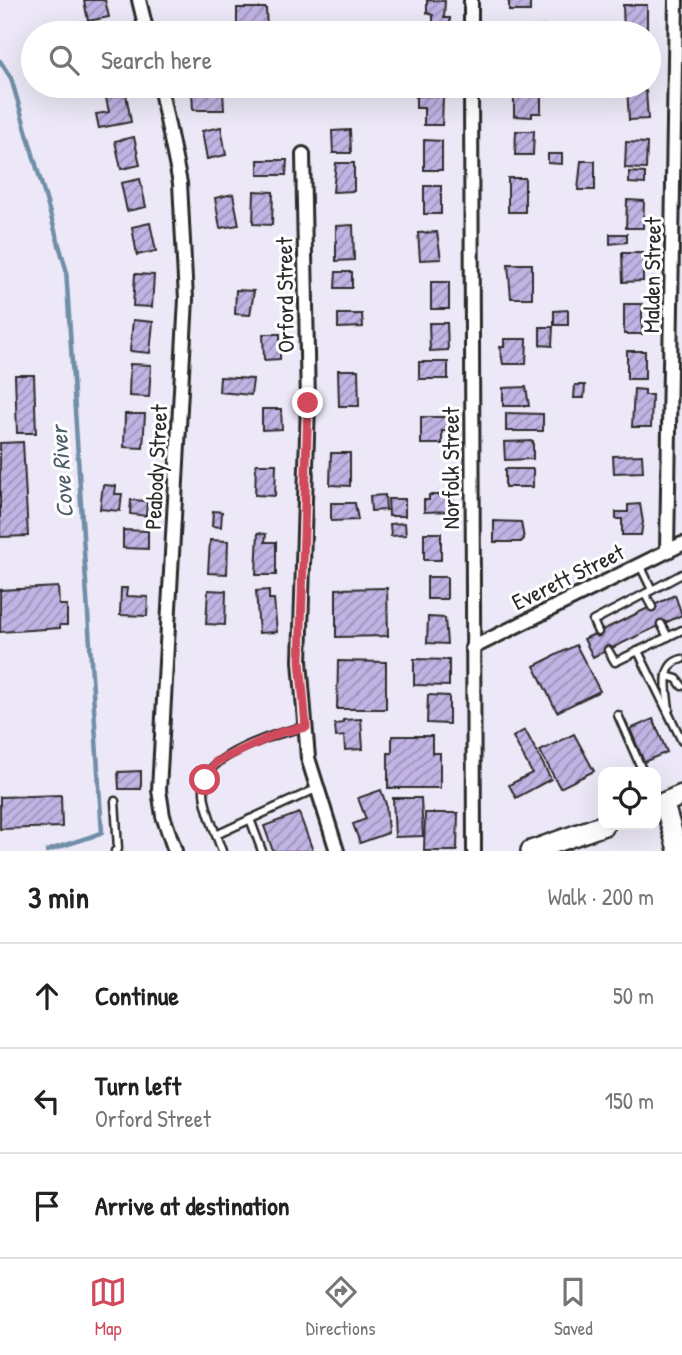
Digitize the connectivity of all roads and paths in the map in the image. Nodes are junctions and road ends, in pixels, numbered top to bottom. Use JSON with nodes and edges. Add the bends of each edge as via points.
{"nodes":[{"id":1,"x":139,"y":0,"type":"edge"},
{"id":2,"x":471,"y":0,"type":"edge"},
{"id":3,"x":676,"y":0,"type":"edge"},
{"id":4,"x":144,"y":21,"type":"edge"},
{"id":5,"x":471,"y":21,"type":"edge"},
{"id":6,"x":162,"y":98,"type":"edge"},
{"id":7,"x":471,"y":98,"type":"edge"},
{"id":8,"x":303,"y":154,"type":"dead end"},
{"id":9,"x":678,"y":164,"type":"edge"},
{"id":10,"x":676,"y":354,"type":"edge"},
{"id":11,"x":682,"y":544,"type":"edge"},
{"id":12,"x":667,"y":551,"type":"junction"},
{"id":13,"x":640,"y":565,"type":"junction"},
{"id":14,"x":682,"y":574,"type":"edge"},
{"id":15,"x":649,"y":592,"type":"junction"},
{"id":16,"x":652,"y":607,"type":"dead end"},
{"id":17,"x":661,"y":624,"type":"dead end"},
{"id":18,"x":682,"y":631,"type":"edge"},
{"id":19,"x":598,"y":632,"type":"dead end"},
{"id":20,"x":668,"y":637,"type":"junction"},
{"id":21,"x":472,"y":648,"type":"junction"},
{"id":22,"x":608,"y":650,"type":"dead end"},
{"id":23,"x":638,"y":651,"type":"junction"},
{"id":24,"x":682,"y":659,"type":"edge"},
{"id":25,"x":667,"y":676,"type":"junction"},
{"id":26,"x":682,"y":686,"type":"edge"},
{"id":27,"x":618,"y":715,"type":"dead end"},
{"id":28,"x":669,"y":715,"type":"junction"},
{"id":29,"x":306,"y":727,"type":"junction"},
{"id":30,"x":682,"y":741,"type":"edge"},
{"id":31,"x":641,"y":767,"type":"edge"},
{"id":32,"x":318,"y":788,"type":"junction"},
{"id":33,"x":115,"y":801,"type":"dead end"},
{"id":34,"x":663,"y":803,"type":"edge"},
{"id":35,"x":250,"y":819,"type":"junction"},
{"id":36,"x":598,"y":827,"type":"edge"},
{"id":37,"x":216,"y":835,"type":"junction"},
{"id":38,"x":115,"y":851,"type":"edge"},
{"id":39,"x":175,"y":851,"type":"edge"},
{"id":40,"x":222,"y":851,"type":"edge"},
{"id":41,"x":262,"y":851,"type":"edge"},
{"id":42,"x":337,"y":851,"type":"edge"},
{"id":43,"x":474,"y":851,"type":"edge"},
{"id":44,"x":531,"y":851,"type":"edge"},
{"id":45,"x":678,"y":851,"type":"edge"}],
"edges":[{"from":1,"to":4,"type":"street"},
{"from":2,"to":5,"type":"street"},
{"from":3,"to":9,"type":"street","name":"Malden Street"},
{"from":6,"to":39,"type":"street","name":"Peabody Street","via":[[180,183],[186,299],[159,790]]},
{"from":7,"to":21,"type":"street","name":"Norfolk Street"},
{"from":8,"to":29,"type":"street","name":"Orford Street","via":[[308,403],[300,661]]},
{"from":9,"to":10,"type":"street","name":"Malden Street"},
{"from":10,"to":12,"type":"street","name":"Malden Street"},
{"from":11,"to":12,"type":"street","name":"Everett Street"},
{"from":12,"to":13,"type":"street","name":"Everett Street"},
{"from":13,"to":15,"type":"lane"},
{"from":13,"to":21,"type":"street","name":"Everett Street"},
{"from":14,"to":15,"type":"lane"},
{"from":15,"to":16,"type":"lane"},
{"from":15,"to":19,"type":"lane","via":[[593,621]]},
{"from":17,"to":20,"type":"lane"},
{"from":18,"to":20,"type":"lane"},
{"from":20,"to":23,"type":"lane"},
{"from":21,"to":43,"type":"street","name":"Norfolk Street"},
{"from":22,"to":23,"type":"lane","via":[[615,662]]},
{"from":23,"to":28,"type":"lane"},
{"from":24,"to":25,"type":"lane","via":[[671,664]]},
{"from":25,"to":26,"type":"lane"},
{"from":25,"to":28,"type":"lane"},
{"from":27,"to":31,"type":"lane"},
{"from":28,"to":30,"type":"lane"},
{"from":29,"to":32,"type":"street","name":"Orford Street","via":[[308,758]]},
{"from":29,"to":37,"type":"lane","via":[[281,732],[216,762],[205,780],[207,809]]},
{"from":32,"to":35,"type":"lane"},
{"from":32,"to":42,"type":"street","name":"Orford Street"},
{"from":33,"to":38,"type":"lane"},
{"from":34,"to":45,"type":"street"},
{"from":35,"to":37,"type":"lane"},
{"from":35,"to":41,"type":"lane"},
{"from":36,"to":44,"type":"main road"},
{"from":37,"to":40,"type":"lane"}]}
